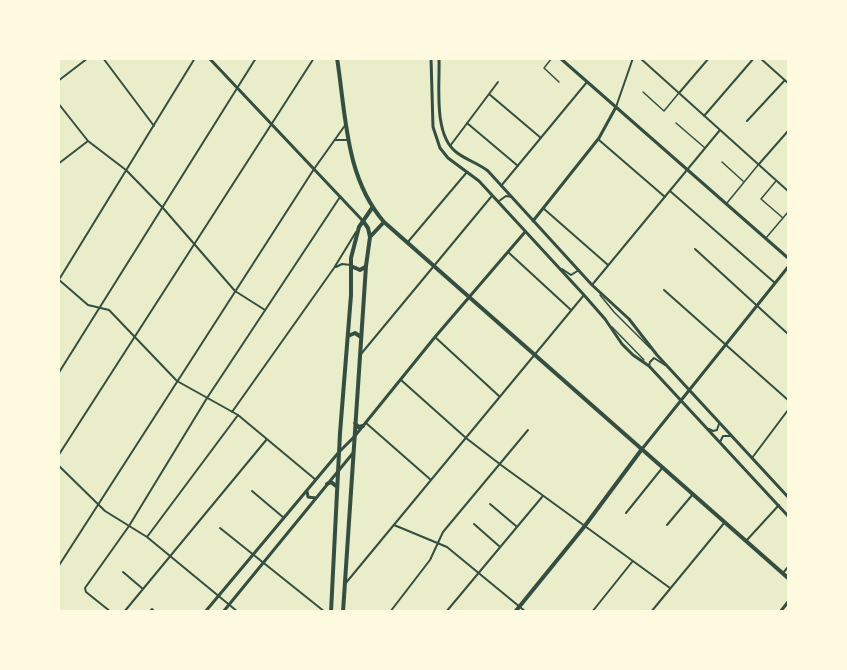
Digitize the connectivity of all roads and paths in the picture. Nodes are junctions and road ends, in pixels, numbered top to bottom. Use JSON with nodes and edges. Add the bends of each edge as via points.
{"nodes":[{"id":1,"x":88,"y":58,"type":"edge"},
{"id":2,"x":103,"y":58,"type":"edge"},
{"id":3,"x":195,"y":58,"type":"edge"},
{"id":4,"x":210,"y":58,"type":"edge"},
{"id":5,"x":256,"y":58,"type":"edge"},
{"id":6,"x":314,"y":58,"type":"edge"},
{"id":7,"x":337,"y":58,"type":"edge"},
{"id":8,"x":431,"y":58,"type":"edge"},
{"id":9,"x":439,"y":58,"type":"edge"},
{"id":10,"x":552,"y":58,"type":"edge"},
{"id":11,"x":633,"y":58,"type":"edge"},
{"id":12,"x":640,"y":58,"type":"edge"},
{"id":13,"x":709,"y":58,"type":"edge"},
{"id":14,"x":754,"y":58,"type":"edge"},
{"id":15,"x":760,"y":58,"type":"edge"},
{"id":16,"x":561,"y":59,"type":"edge"},
{"id":17,"x":785,"y":80,"type":"junction"},
{"id":18,"x":58,"y":81,"type":"edge"},
{"id":19,"x":498,"y":82,"type":"dead end"},
{"id":20,"x":559,"y":82,"type":"dead end"},
{"id":21,"x":587,"y":82,"type":"junction"},
{"id":22,"x":789,"y":83,"type":"edge"},
{"id":23,"x":238,"y":88,"type":"junction"},
{"id":24,"x":643,"y":92,"type":"dead end"},
{"id":25,"x":679,"y":93,"type":"junction"},
{"id":26,"x":489,"y":94,"type":"junction"},
{"id":27,"x":58,"y":103,"type":"edge"},
{"id":28,"x":616,"y":107,"type":"junction"},
{"id":29,"x":704,"y":116,"type":"junction"},
{"id":30,"x":747,"y":121,"type":"dead end"},
{"id":31,"x":346,"y":122,"type":"junction"},
{"id":32,"x":466,"y":123,"type":"junction"},
{"id":33,"x":676,"y":123,"type":"dead end"},
{"id":34,"x":272,"y":124,"type":"junction"},
{"id":35,"x":154,"y":126,"type":"junction"},
{"id":36,"x":720,"y":130,"type":"junction"},
{"id":37,"x":789,"y":131,"type":"edge"},
{"id":38,"x":541,"y":138,"type":"junction"},
{"id":39,"x":598,"y":139,"type":"junction"},
{"id":40,"x":334,"y":140,"type":"junction"},
{"id":41,"x":349,"y":140,"type":"junction"},
{"id":42,"x":88,"y":141,"type":"junction"},
{"id":43,"x":450,"y":146,"type":"junction"},
{"id":44,"x":705,"y":148,"type":"junction"},
{"id":45,"x":722,"y":162,"type":"dead end"},
{"id":46,"x":58,"y":164,"type":"edge"},
{"id":47,"x":759,"y":164,"type":"junction"},
{"id":48,"x":518,"y":166,"type":"junction"},
{"id":49,"x":314,"y":169,"type":"junction"},
{"id":50,"x":126,"y":170,"type":"junction"},
{"id":51,"x":687,"y":170,"type":"junction"},
{"id":52,"x":467,"y":172,"type":"junction"},
{"id":53,"x":776,"y":180,"type":"junction"},
{"id":54,"x":744,"y":182,"type":"junction"},
{"id":55,"x":501,"y":186,"type":"junction"},
{"id":56,"x":670,"y":191,"type":"junction"},
{"id":57,"x":789,"y":191,"type":"edge"},
{"id":58,"x":665,"y":196,"type":"junction"},
{"id":59,"x":340,"y":197,"type":"junction"},
{"id":60,"x":491,"y":197,"type":"junction"},
{"id":61,"x":512,"y":197,"type":"junction"},
{"id":62,"x":726,"y":203,"type":"junction"},
{"id":63,"x":499,"y":204,"type":"junction"},
{"id":64,"x":163,"y":208,"type":"junction"},
{"id":65,"x":372,"y":208,"type":"junction"},
{"id":66,"x":542,"y":208,"type":"junction"},
{"id":67,"x":789,"y":212,"type":"edge"},
{"id":68,"x":783,"y":218,"type":"junction"},
{"id":69,"x":363,"y":221,"type":"junction"},
{"id":70,"x":533,"y":221,"type":"junction"},
{"id":71,"x":384,"y":222,"type":"junction"},
{"id":72,"x":359,"y":227,"type":"junction"},
{"id":73,"x":525,"y":232,"type":"junction"},
{"id":74,"x":370,"y":237,"type":"junction"},
{"id":75,"x":766,"y":238,"type":"junction"},
{"id":76,"x":407,"y":243,"type":"junction"},
{"id":77,"x":194,"y":245,"type":"junction"},
{"id":78,"x":695,"y":249,"type":"dead end"},
{"id":79,"x":508,"y":252,"type":"junction"},
{"id":80,"x":789,"y":258,"type":"edge"},
{"id":81,"x":553,"y":261,"type":"junction"},
{"id":82,"x":351,"y":265,"type":"junction"},
{"id":83,"x":608,"y":265,"type":"junction"},
{"id":84,"x":366,"y":266,"type":"junction"},
{"id":85,"x":435,"y":266,"type":"junction"},
{"id":86,"x":789,"y":267,"type":"edge"},
{"id":87,"x":334,"y":268,"type":"junction"},
{"id":88,"x":579,"y":270,"type":"junction"},
{"id":89,"x":59,"y":280,"type":"edge"},
{"id":90,"x":775,"y":284,"type":"junction"},
{"id":91,"x":592,"y":285,"type":"junction"},
{"id":92,"x":664,"y":290,"type":"dead end"},
{"id":93,"x":235,"y":291,"type":"junction"},
{"id":94,"x":584,"y":295,"type":"junction"},
{"id":95,"x":470,"y":297,"type":"junction"},
{"id":96,"x":757,"y":306,"type":"junction"},
{"id":97,"x":100,"y":307,"type":"junction"},
{"id":98,"x":265,"y":310,"type":"junction"},
{"id":99,"x":571,"y":310,"type":"junction"},
{"id":100,"x":789,"y":334,"type":"edge"},
{"id":101,"x":134,"y":336,"type":"junction"},
{"id":102,"x":348,"y":336,"type":"junction"},
{"id":103,"x":435,"y":338,"type":"junction"},
{"id":104,"x":361,"y":339,"type":"junction"},
{"id":105,"x":370,"y":344,"type":"junction"},
{"id":106,"x":726,"y":345,"type":"junction"},
{"id":107,"x":361,"y":354,"type":"junction"},
{"id":108,"x":535,"y":354,"type":"junction"},
{"id":109,"x":649,"y":366,"type":"junction"},
{"id":110,"x":672,"y":371,"type":"junction"},
{"id":111,"x":58,"y":374,"type":"edge"},
{"id":112,"x":400,"y":380,"type":"junction"},
{"id":113,"x":177,"y":381,"type":"junction"},
{"id":114,"x":690,"y":391,"type":"junction"},
{"id":115,"x":500,"y":397,"type":"junction"},
{"id":116,"x":207,"y":398,"type":"junction"},
{"id":117,"x":789,"y":399,"type":"edge"},
{"id":118,"x":681,"y":401,"type":"junction"},
{"id":119,"x":789,"y":410,"type":"edge"},
{"id":120,"x":232,"y":412,"type":"junction"},
{"id":121,"x":238,"y":415,"type":"junction"},
{"id":122,"x":719,"y":422,"type":"junction"},
{"id":123,"x":355,"y":423,"type":"junction"},
{"id":124,"x":364,"y":424,"type":"junction"},
{"id":125,"x":706,"y":428,"type":"junction"},
{"id":126,"x":528,"y":430,"type":"dead end"},
{"id":127,"x":354,"y":437,"type":"junction"},
{"id":128,"x":733,"y":437,"type":"junction"},
{"id":129,"x":466,"y":438,"type":"junction"},
{"id":130,"x":267,"y":439,"type":"junction"},
{"id":131,"x":720,"y":442,"type":"junction"},
{"id":132,"x":642,"y":449,"type":"junction"},
{"id":133,"x":339,"y":452,"type":"junction"},
{"id":134,"x":354,"y":452,"type":"junction"},
{"id":135,"x":58,"y":456,"type":"edge"},
{"id":136,"x":752,"y":458,"type":"junction"},
{"id":137,"x":58,"y":465,"type":"edge"},
{"id":138,"x":501,"y":465,"type":"junction"},
{"id":139,"x":663,"y":467,"type":"junction"},
{"id":140,"x":338,"y":470,"type":"junction"},
{"id":141,"x":316,"y":480,"type":"junction"},
{"id":142,"x":431,"y":480,"type":"junction"},
{"id":143,"x":327,"y":484,"type":"junction"},
{"id":144,"x":337,"y":486,"type":"junction"},
{"id":145,"x":307,"y":490,"type":"junction"},
{"id":146,"x":789,"y":490,"type":"edge"},
{"id":147,"x":252,"y":491,"type":"dead end"},
{"id":148,"x":693,"y":494,"type":"junction"},
{"id":149,"x":787,"y":495,"type":"edge"},
{"id":150,"x":316,"y":497,"type":"junction"},
{"id":151,"x":542,"y":497,"type":"junction"},
{"id":152,"x":98,"y":504,"type":"junction"},
{"id":153,"x":490,"y":504,"type":"dead end"},
{"id":154,"x":779,"y":506,"type":"junction"},
{"id":155,"x":626,"y":513,"type":"dead end"},
{"id":156,"x":789,"y":516,"type":"edge"},
{"id":157,"x":284,"y":518,"type":"junction"},
{"id":158,"x":724,"y":522,"type":"junction"},
{"id":159,"x":474,"y":524,"type":"dead end"},
{"id":160,"x":394,"y":525,"type":"junction"},
{"id":161,"x":667,"y":525,"type":"dead end"},
{"id":162,"x":129,"y":526,"type":"junction"},
{"id":163,"x":516,"y":526,"type":"junction"},
{"id":164,"x":584,"y":527,"type":"junction"},
{"id":165,"x":220,"y":528,"type":"dead end"},
{"id":166,"x":147,"y":537,"type":"junction"},
{"id":167,"x":746,"y":541,"type":"junction"},
{"id":168,"x":437,"y":544,"type":"junction"},
{"id":169,"x":499,"y":546,"type":"junction"},
{"id":170,"x":253,"y":554,"type":"junction"},
{"id":171,"x":170,"y":556,"type":"junction"},
{"id":172,"x":632,"y":561,"type":"junction"},
{"id":173,"x":263,"y":563,"type":"junction"},
{"id":174,"x":58,"y":567,"type":"edge"},
{"id":175,"x":789,"y":567,"type":"edge"},
{"id":176,"x":357,"y":570,"type":"junction"},
{"id":177,"x":345,"y":571,"type":"junction"},
{"id":178,"x":479,"y":571,"type":"junction"},
{"id":179,"x":123,"y":572,"type":"dead end"},
{"id":180,"x":783,"y":573,"type":"junction"},
{"id":181,"x":789,"y":578,"type":"edge"},
{"id":182,"x":345,"y":585,"type":"junction"},
{"id":183,"x":670,"y":588,"type":"junction"},
{"id":184,"x":143,"y":589,"type":"junction"},
{"id":185,"x":218,"y":596,"type":"junction"},
{"id":186,"x":789,"y":602,"type":"edge"},
{"id":187,"x":229,"y":604,"type":"junction"},
{"id":188,"x":519,"y":606,"type":"junction"},
{"id":189,"x":111,"y":612,"type":"edge"},
{"id":190,"x":124,"y":612,"type":"edge"},
{"id":191,"x":149,"y":612,"type":"edge"},
{"id":192,"x":155,"y":612,"type":"edge"},
{"id":193,"x":205,"y":612,"type":"edge"},
{"id":194,"x":223,"y":612,"type":"edge"},
{"id":195,"x":238,"y":612,"type":"edge"},
{"id":196,"x":325,"y":612,"type":"edge"},
{"id":197,"x":331,"y":612,"type":"edge"},
{"id":198,"x":343,"y":612,"type":"edge"},
{"id":199,"x":390,"y":612,"type":"edge"},
{"id":200,"x":446,"y":612,"type":"edge"},
{"id":201,"x":515,"y":612,"type":"edge"},
{"id":202,"x":526,"y":612,"type":"edge"},
{"id":203,"x":592,"y":612,"type":"edge"},
{"id":204,"x":651,"y":612,"type":"edge"},
{"id":205,"x":780,"y":612,"type":"edge"}],
"edges":[{"from":1,"to":18,"type":"street"},
{"from":2,"to":35,"type":"street"},
{"from":3,"to":35,"type":"street"},
{"from":4,"to":23,"type":"street"},
{"from":5,"to":23,"type":"street"},
{"from":6,"to":34,"type":"street"},
{"from":7,"to":31,"type":"main road"},
{"from":8,"to":52,"type":"street","via":[[433,127],[440,148]]},
{"from":9,"to":43,"type":"street","via":[[440,125]]},
{"from":10,"to":20,"type":"lane","via":[[544,68]]},
{"from":11,"to":28,"type":"street"},
{"from":12,"to":25,"type":"street"},
{"from":13,"to":25,"type":"street"},
{"from":14,"to":29,"type":"street"},
{"from":15,"to":17,"type":"street"},
{"from":16,"to":21,"type":"street"},
{"from":17,"to":22,"type":"street"},
{"from":17,"to":30,"type":"street"},
{"from":19,"to":26,"type":"street"},
{"from":21,"to":28,"type":"street"},
{"from":21,"to":38,"type":"street"},
{"from":23,"to":34,"type":"street"},
{"from":23,"to":64,"type":"street"},
{"from":24,"to":25,"type":"lane","via":[[664,111]]},
{"from":25,"to":29,"type":"street"},
{"from":26,"to":32,"type":"street"},
{"from":26,"to":38,"type":"street"},
{"from":27,"to":42,"type":"street"},
{"from":28,"to":39,"type":"street"},
{"from":28,"to":51,"type":"street"},
{"from":29,"to":36,"type":"street"},
{"from":31,"to":40,"type":"street"},
{"from":31,"to":41,"type":"main road"},
{"from":32,"to":43,"type":"street"},
{"from":32,"to":48,"type":"street"},
{"from":33,"to":44,"type":"lane"},
{"from":34,"to":49,"type":"street"},
{"from":34,"to":77,"type":"street"},
{"from":35,"to":50,"type":"street"},
{"from":36,"to":44,"type":"street"},
{"from":36,"to":47,"type":"street"},
{"from":37,"to":47,"type":"street"},
{"from":38,"to":48,"type":"street"},
{"from":39,"to":58,"type":"street"},
{"from":39,"to":66,"type":"street"},
{"from":40,"to":41,"type":"street"},
{"from":40,"to":49,"type":"street"},
{"from":41,"to":65,"type":"main road","via":[[359,182]]},
{"from":42,"to":46,"type":"street"},
{"from":42,"to":50,"type":"street"},
{"from":43,"to":55,"type":"street","via":[[478,163]]},
{"from":44,"to":51,"type":"street"},
{"from":45,"to":54,"type":"lane"},
{"from":47,"to":53,"type":"street"},
{"from":47,"to":54,"type":"lane"},
{"from":48,"to":55,"type":"street"},
{"from":49,"to":59,"type":"street"},
{"from":49,"to":93,"type":"street"},
{"from":50,"to":64,"type":"street"},
{"from":50,"to":89,"type":"street"},
{"from":51,"to":56,"type":"street"},
{"from":51,"to":62,"type":"street"},
{"from":52,"to":60,"type":"street"},
{"from":52,"to":76,"type":"street"},
{"from":53,"to":57,"type":"street"},
{"from":53,"to":68,"type":"lane","via":[[761,200]]},
{"from":54,"to":62,"type":"lane"},
{"from":55,"to":61,"type":"street"},
{"from":56,"to":58,"type":"street"},
{"from":56,"to":90,"type":"street"},
{"from":58,"to":83,"type":"street"},
{"from":59,"to":69,"type":"street"},
{"from":59,"to":98,"type":"street"},
{"from":60,"to":63,"type":"street"},
{"from":60,"to":85,"type":"street"},
{"from":61,"to":63,"type":"street","via":[[503,197]]},
{"from":61,"to":70,"type":"street"},
{"from":62,"to":75,"type":"street"},
{"from":63,"to":73,"type":"street"},
{"from":64,"to":77,"type":"street"},
{"from":64,"to":97,"type":"street"},
{"from":65,"to":69,"type":"main road"},
{"from":65,"to":71,"type":"main road"},
{"from":66,"to":70,"type":"street"},
{"from":66,"to":83,"type":"street"},
{"from":67,"to":68,"type":"lane"},
{"from":68,"to":75,"type":"lane"},
{"from":69,"to":72,"type":"main road"},
{"from":69,"to":74,"type":"main road"},
{"from":70,"to":88,"type":"street"},
{"from":71,"to":74,"type":"main road"},
{"from":71,"to":76,"type":"main road"},
{"from":72,"to":82,"type":"main road"},
{"from":72,"to":87,"type":"street"},
{"from":73,"to":79,"type":"street"},
{"from":73,"to":81,"type":"street"},
{"from":74,"to":84,"type":"main road"},
{"from":75,"to":80,"type":"street"},
{"from":76,"to":85,"type":"main road"},
{"from":77,"to":93,"type":"street"},
{"from":77,"to":101,"type":"street"},
{"from":78,"to":96,"type":"street"},
{"from":79,"to":95,"type":"street"},
{"from":79,"to":99,"type":"street"},
{"from":81,"to":88,"type":"street","via":[[571,275]]},
{"from":81,"to":94,"type":"street"},
{"from":82,"to":84,"type":"main road","via":[[360,270]]},
{"from":82,"to":87,"type":"street"},
{"from":82,"to":102,"type":"main road"},
{"from":83,"to":91,"type":"street"},
{"from":84,"to":104,"type":"main road"},
{"from":85,"to":95,"type":"main road"},
{"from":85,"to":105,"type":"street"},
{"from":86,"to":90,"type":"street"},
{"from":87,"to":120,"type":"street"},
{"from":88,"to":91,"type":"street"},
{"from":89,"to":97,"type":"street","via":[[88,305]]},
{"from":90,"to":96,"type":"street"},
{"from":91,"to":110,"type":"street","via":[[624,313]]},
{"from":92,"to":106,"type":"street"},
{"from":93,"to":98,"type":"street"},
{"from":93,"to":113,"type":"street"},
{"from":94,"to":99,"type":"street"},
{"from":94,"to":109,"type":"street","via":[[622,344]]},
{"from":95,"to":103,"type":"street"},
{"from":95,"to":108,"type":"main road"},
{"from":96,"to":100,"type":"street"},
{"from":96,"to":106,"type":"street"},
{"from":97,"to":101,"type":"street","via":[[113,313]]},
{"from":97,"to":111,"type":"street"},
{"from":98,"to":116,"type":"street"},
{"from":99,"to":108,"type":"street"},
{"from":101,"to":113,"type":"street"},
{"from":101,"to":135,"type":"street"},
{"from":102,"to":104,"type":"main road","via":[[355,333]]},
{"from":102,"to":133,"type":"main road"},
{"from":103,"to":112,"type":"street"},
{"from":103,"to":115,"type":"street"},
{"from":104,"to":105,"type":"street"},
{"from":104,"to":107,"type":"main road"},
{"from":105,"to":107,"type":"street"},
{"from":106,"to":114,"type":"street"},
{"from":106,"to":117,"type":"street"},
{"from":107,"to":123,"type":"main road"},
{"from":108,"to":115,"type":"street"},
{"from":108,"to":132,"type":"main road"},
{"from":109,"to":110,"type":"street","via":[[657,359]]},
{"from":109,"to":118,"type":"street"},
{"from":110,"to":114,"type":"street"},
{"from":112,"to":124,"type":"street"},
{"from":112,"to":129,"type":"street"},
{"from":113,"to":116,"type":"street"},
{"from":113,"to":152,"type":"street"},
{"from":114,"to":118,"type":"street"},
{"from":114,"to":122,"type":"street"},
{"from":115,"to":129,"type":"street"},
{"from":116,"to":120,"type":"street"},
{"from":116,"to":162,"type":"street"},
{"from":118,"to":125,"type":"street"},
{"from":118,"to":132,"type":"street"},
{"from":119,"to":136,"type":"street"},
{"from":120,"to":121,"type":"street"},
{"from":121,"to":130,"type":"street"},
{"from":121,"to":166,"type":"street"},
{"from":122,"to":125,"type":"street","via":[[717,430]]},
{"from":122,"to":128,"type":"street"},
{"from":123,"to":124,"type":"main road","via":[[358,427]]},
{"from":123,"to":127,"type":"main road"},
{"from":124,"to":127,"type":"street"},
{"from":124,"to":142,"type":"street"},
{"from":125,"to":131,"type":"street"},
{"from":126,"to":138,"type":"street"},
{"from":127,"to":133,"type":"street"},
{"from":127,"to":134,"type":"main road"},
{"from":128,"to":131,"type":"street","via":[[723,436]]},
{"from":128,"to":136,"type":"street"},
{"from":129,"to":138,"type":"street"},
{"from":129,"to":142,"type":"street"},
{"from":130,"to":141,"type":"street"},
{"from":130,"to":171,"type":"street"},
{"from":131,"to":154,"type":"street"},
{"from":132,"to":139,"type":"main road"},
{"from":132,"to":164,"type":"main road"},
{"from":133,"to":140,"type":"main road"},
{"from":133,"to":141,"type":"street"},
{"from":134,"to":140,"type":"street"},
{"from":134,"to":177,"type":"main road"},
{"from":136,"to":149,"type":"street"},
{"from":137,"to":152,"type":"street"},
{"from":138,"to":151,"type":"street"},
{"from":138,"to":168,"type":"street"},
{"from":139,"to":148,"type":"main road"},
{"from":139,"to":155,"type":"street"},
{"from":140,"to":143,"type":"street"},
{"from":140,"to":144,"type":"main road"},
{"from":141,"to":145,"type":"street"},
{"from":142,"to":160,"type":"street"},
{"from":143,"to":144,"type":"main road"},
{"from":143,"to":150,"type":"street"},
{"from":144,"to":197,"type":"main road"},
{"from":145,"to":150,"type":"street","via":[[308,497]]},
{"from":145,"to":157,"type":"street"},
{"from":146,"to":149,"type":"street"},
{"from":147,"to":157,"type":"street"},
{"from":148,"to":158,"type":"main road"},
{"from":148,"to":161,"type":"street"},
{"from":150,"to":173,"type":"street"},
{"from":151,"to":163,"type":"street"},
{"from":151,"to":164,"type":"street"},
{"from":152,"to":162,"type":"street"},
{"from":152,"to":174,"type":"street"},
{"from":153,"to":163,"type":"street"},
{"from":154,"to":156,"type":"street"},
{"from":154,"to":167,"type":"street"},
{"from":157,"to":170,"type":"street"},
{"from":158,"to":167,"type":"main road"},
{"from":158,"to":183,"type":"street"},
{"from":159,"to":169,"type":"street"},
{"from":160,"to":168,"type":"street"},
{"from":160,"to":176,"type":"street"},
{"from":162,"to":166,"type":"street"},
{"from":162,"to":189,"type":"street","via":[[85,588]]},
{"from":163,"to":169,"type":"street"},
{"from":164,"to":172,"type":"street"},
{"from":164,"to":188,"type":"main road"},
{"from":165,"to":170,"type":"street"},
{"from":166,"to":171,"type":"street"},
{"from":167,"to":180,"type":"main road"},
{"from":168,"to":178,"type":"street"},
{"from":168,"to":199,"type":"street","via":[[430,560]]},
{"from":169,"to":178,"type":"street"},
{"from":170,"to":173,"type":"street"},
{"from":170,"to":185,"type":"street"},
{"from":171,"to":184,"type":"street"},
{"from":171,"to":185,"type":"street"},
{"from":172,"to":183,"type":"street"},
{"from":172,"to":203,"type":"street"},
{"from":173,"to":187,"type":"street"},
{"from":173,"to":196,"type":"street"},
{"from":175,"to":180,"type":"street"},
{"from":176,"to":177,"type":"street","via":[[350,574]]},
{"from":176,"to":182,"type":"street"},
{"from":177,"to":182,"type":"main road"},
{"from":178,"to":188,"type":"street"},
{"from":178,"to":200,"type":"street"},
{"from":179,"to":184,"type":"street"},
{"from":180,"to":181,"type":"main road"},
{"from":182,"to":198,"type":"main road"},
{"from":183,"to":204,"type":"street"},
{"from":184,"to":190,"type":"street"},
{"from":185,"to":187,"type":"street"},
{"from":185,"to":193,"type":"street"},
{"from":186,"to":205,"type":"street"},
{"from":187,"to":194,"type":"street"},
{"from":187,"to":195,"type":"street"},
{"from":188,"to":201,"type":"main road"},
{"from":188,"to":202,"type":"street"},
{"from":191,"to":192,"type":"street"}]}
